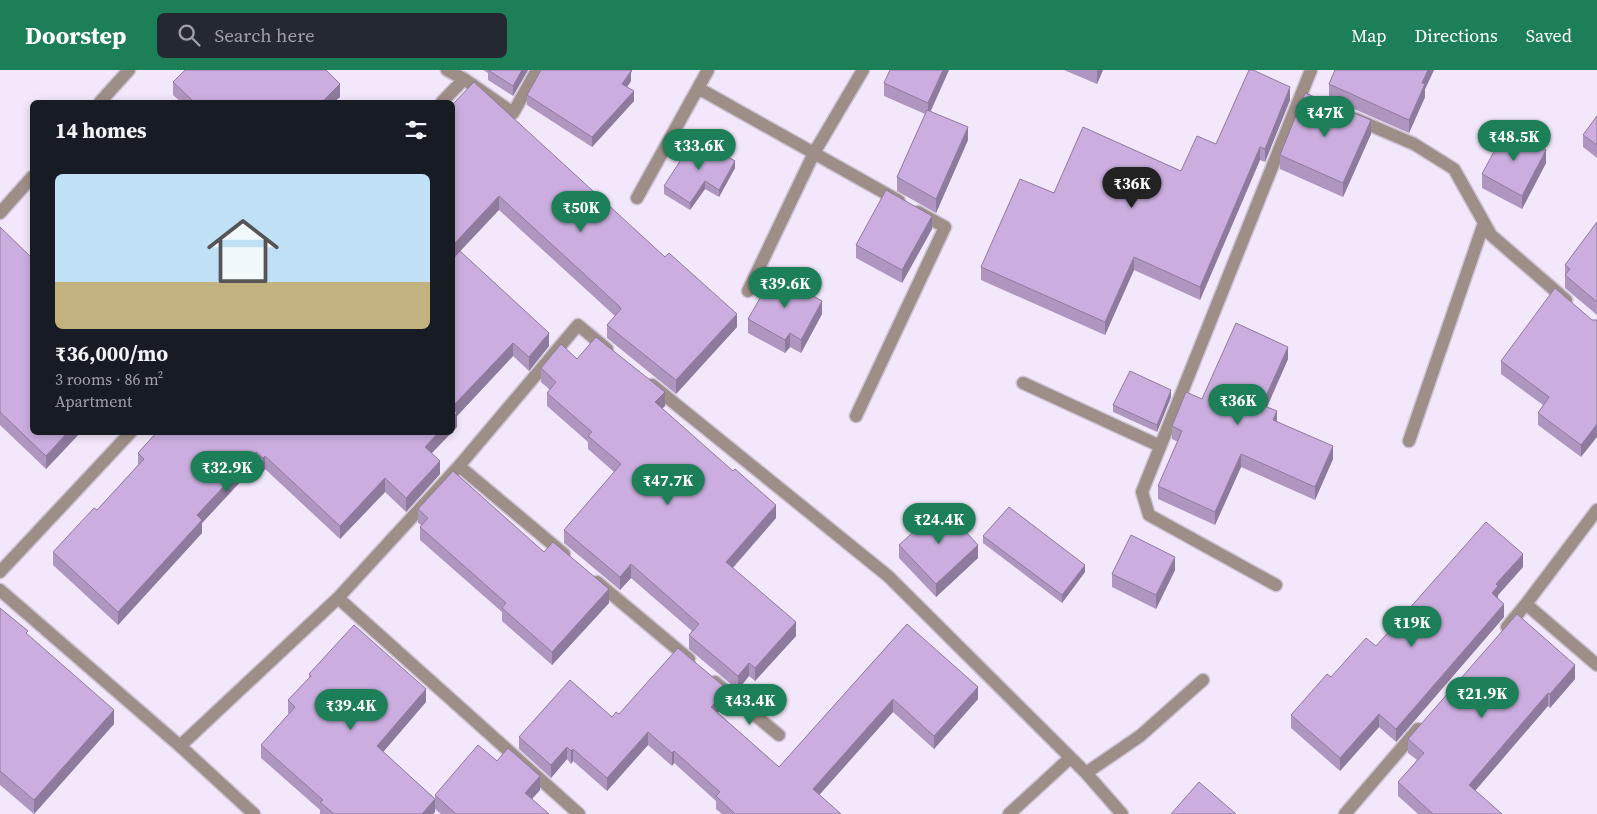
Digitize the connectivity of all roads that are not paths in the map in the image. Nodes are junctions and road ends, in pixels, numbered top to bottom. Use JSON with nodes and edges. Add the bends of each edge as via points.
{"nodes":[{"id":1,"x":129,"y":70,"type":"edge"},
{"id":2,"x":447,"y":70,"type":"edge"},
{"id":3,"x":537,"y":70,"type":"edge"},
{"id":4,"x":708,"y":70,"type":"edge"},
{"id":5,"x":862,"y":70,"type":"edge"},
{"id":6,"x":1311,"y":70,"type":"edge"},
{"id":7,"x":464,"y":79,"type":"junction"},
{"id":8,"x":698,"y":88,"type":"junction"},
{"id":9,"x":102,"y":100,"type":"edge"},
{"id":10,"x":444,"y":100,"type":"edge"},
{"id":11,"x":1345,"y":113,"type":"edge"},
{"id":12,"x":814,"y":153,"type":"junction"},
{"id":13,"x":30,"y":179,"type":"edge"},
{"id":14,"x":637,"y":198,"type":"dead end"},
{"id":15,"x":0,"y":213,"type":"edge"},
{"id":16,"x":1484,"y":223,"type":"junction"},
{"id":17,"x":748,"y":291,"type":"dead end"},
{"id":18,"x":1574,"y":307,"type":"edge"},
{"id":19,"x":616,"y":356,"type":"edge"},
{"id":20,"x":640,"y":375,"type":"edge"},
{"id":21,"x":1023,"y":383,"type":"dead end"},
{"id":22,"x":856,"y":416,"type":"dead end"},
{"id":23,"x":128,"y":435,"type":"edge"},
{"id":24,"x":1409,"y":441,"type":"dead end"},
{"id":25,"x":1160,"y":446,"type":"junction"},
{"id":26,"x":459,"y":466,"type":"junction"},
{"id":27,"x":1597,"y":510,"type":"edge"},
{"id":28,"x":574,"y":562,"type":"edge"},
{"id":29,"x":0,"y":572,"type":"edge"},
{"id":30,"x":589,"y":575,"type":"edge"},
{"id":31,"x":1276,"y":584,"type":"dead end"},
{"id":32,"x":0,"y":590,"type":"edge"},
{"id":33,"x":338,"y":598,"type":"junction"},
{"id":34,"x":1526,"y":604,"type":"junction"},
{"id":35,"x":1500,"y":635,"type":"edge"},
{"id":36,"x":1597,"y":665,"type":"edge"},
{"id":37,"x":1203,"y":680,"type":"dead end"},
{"id":38,"x":1428,"y":718,"type":"edge"},
{"id":39,"x":779,"y":735,"type":"dead end"},
{"id":40,"x":180,"y":746,"type":"junction"},
{"id":41,"x":1070,"y":758,"type":"junction"},
{"id":42,"x":1086,"y":773,"type":"junction"},
{"id":43,"x":1351,"y":812,"type":"edge"},
{"id":44,"x":254,"y":814,"type":"edge"},
{"id":45,"x":579,"y":814,"type":"edge"},
{"id":46,"x":1009,"y":814,"type":"edge"},
{"id":47,"x":1122,"y":814,"type":"edge"}],
"edges":[{"from":1,"to":9,"type":"street"},
{"from":2,"to":7,"type":"street"},
{"from":3,"to":7,"type":"street","via":[[514,113]]},
{"from":4,"to":8,"type":"street"},
{"from":5,"to":12,"type":"street"},
{"from":6,"to":25,"type":"street","via":[[1306,96]]},
{"from":7,"to":10,"type":"street"},
{"from":8,"to":12,"type":"street"},
{"from":8,"to":14,"type":"street"},
{"from":11,"to":16,"type":"street","via":[[1414,144],[1454,169]]},
{"from":12,"to":17,"type":"street"},
{"from":12,"to":22,"type":"street","via":[[945,227]]},
{"from":13,"to":15,"type":"street"},
{"from":16,"to":18,"type":"street","via":[[1491,235]]},
{"from":16,"to":24,"type":"street"},
{"from":19,"to":26,"type":"street","via":[[578,325]]},
{"from":20,"to":41,"type":"street","via":[[888,576]]},
{"from":21,"to":25,"type":"street"},
{"from":23,"to":29,"type":"street"},
{"from":25,"to":31,"type":"street","via":[[1142,492],[1149,515]]},
{"from":26,"to":28,"type":"street"},
{"from":26,"to":33,"type":"street"},
{"from":27,"to":34,"type":"street"},
{"from":30,"to":39,"type":"street"},
{"from":32,"to":40,"type":"street"},
{"from":33,"to":40,"type":"street"},
{"from":33,"to":45,"type":"street"},
{"from":34,"to":35,"type":"street"},
{"from":34,"to":36,"type":"street"},
{"from":37,"to":42,"type":"street","via":[[1140,736]]},
{"from":38,"to":43,"type":"street"},
{"from":40,"to":44,"type":"street"},
{"from":41,"to":42,"type":"street"},
{"from":41,"to":46,"type":"street"},
{"from":42,"to":47,"type":"street"}]}
